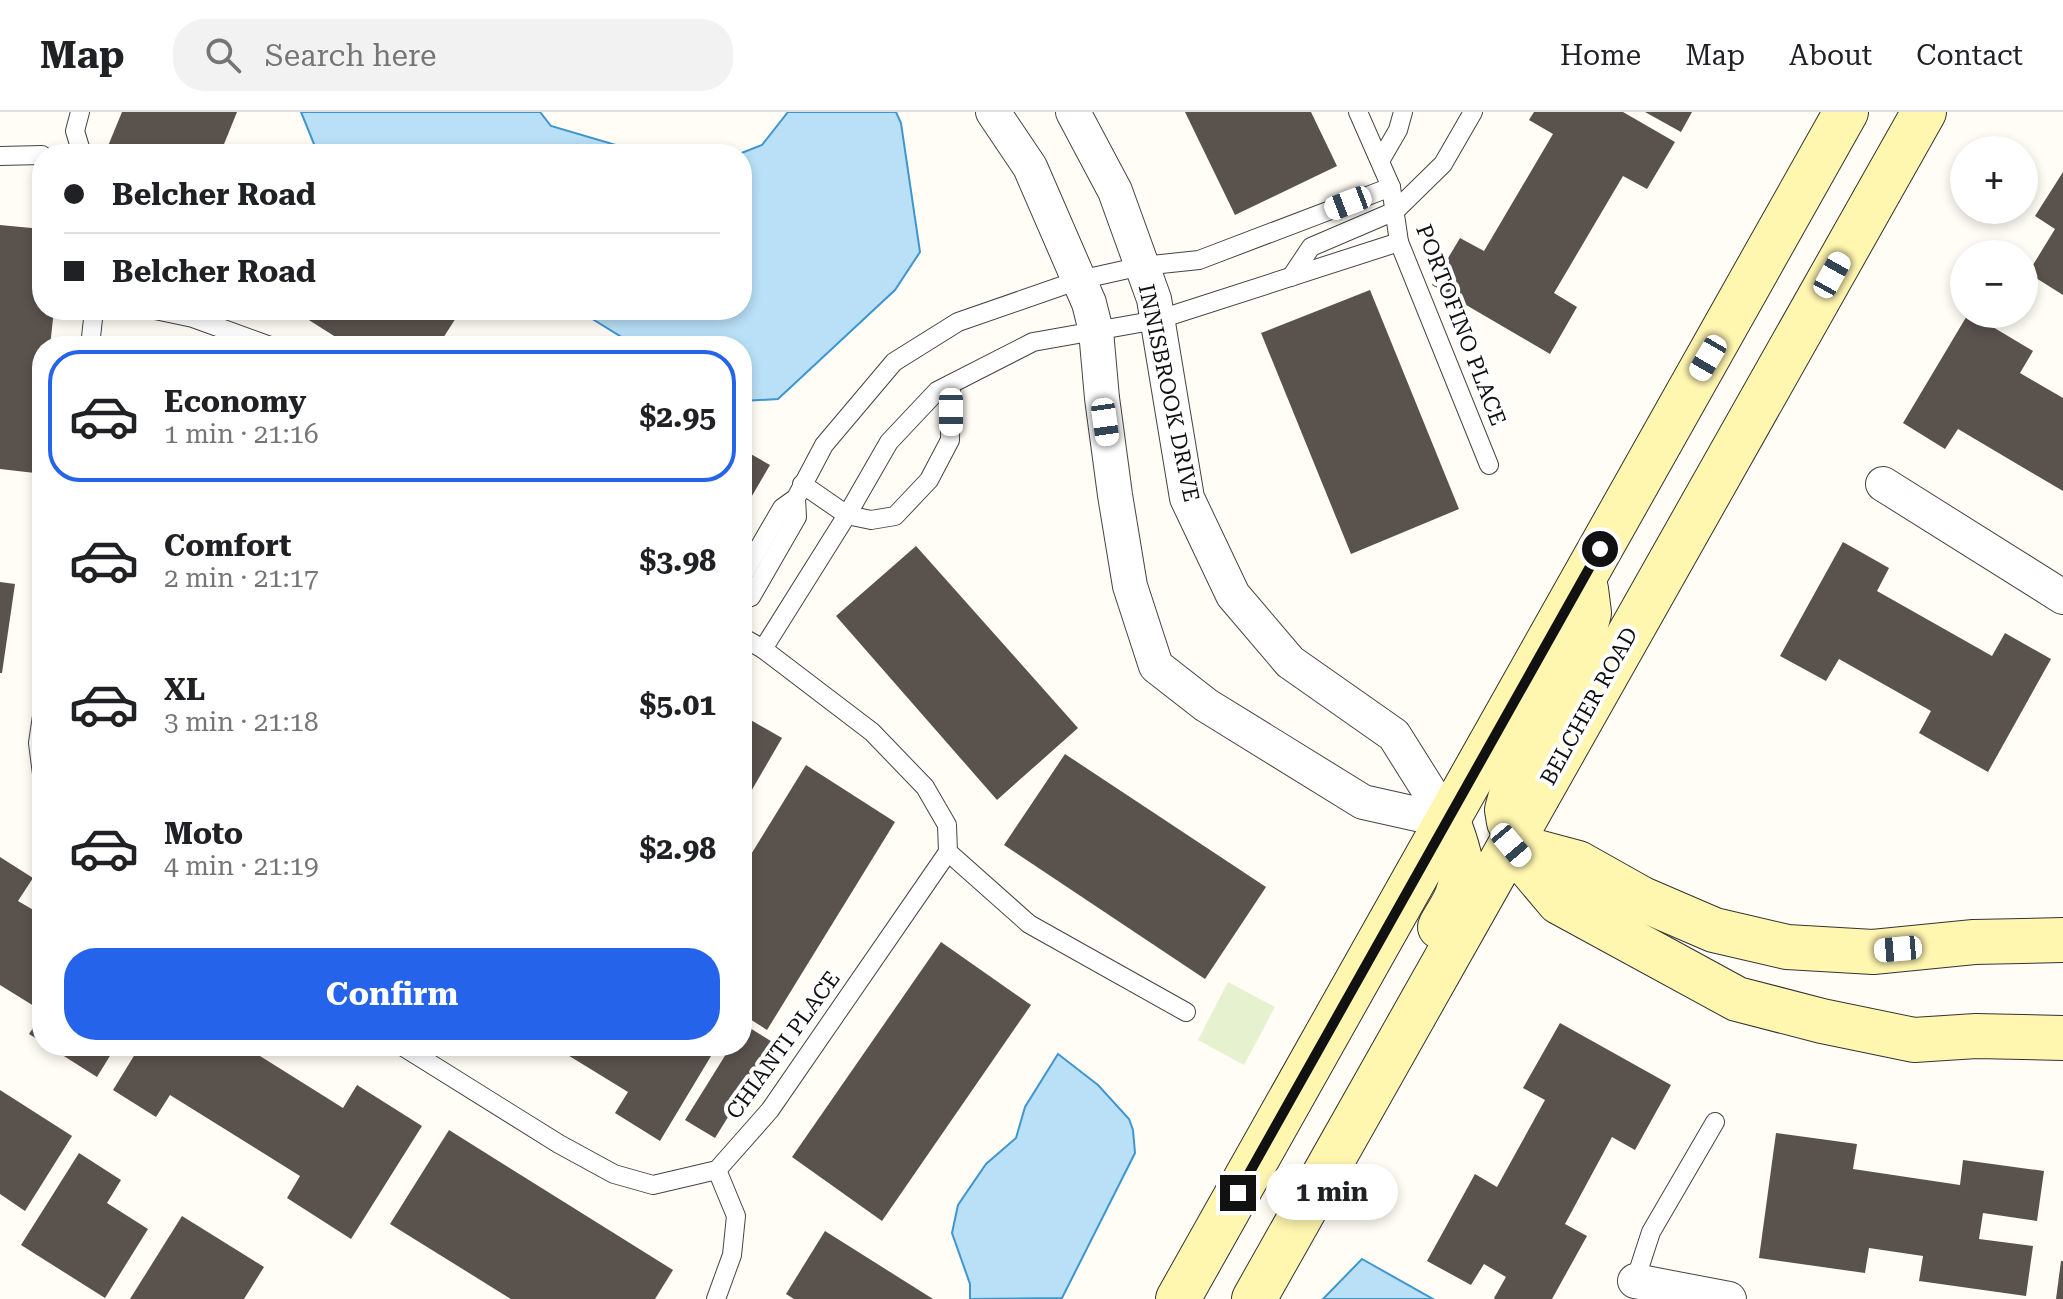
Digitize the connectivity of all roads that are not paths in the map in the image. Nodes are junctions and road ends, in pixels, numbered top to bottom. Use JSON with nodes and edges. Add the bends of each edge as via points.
{"nodes":[{"id":1,"x":80,"y":112,"type":"edge"},
{"id":2,"x":993,"y":112,"type":"edge"},
{"id":3,"x":1073,"y":112,"type":"edge"},
{"id":4,"x":1358,"y":112,"type":"edge"},
{"id":5,"x":1403,"y":112,"type":"edge"},
{"id":6,"x":1473,"y":112,"type":"edge"},
{"id":7,"x":1846,"y":112,"type":"edge"},
{"id":8,"x":1924,"y":112,"type":"edge"},
{"id":9,"x":79,"y":144,"type":"edge"},
{"id":10,"x":32,"y":155,"type":"edge"},
{"id":11,"x":0,"y":156,"type":"edge"},
{"id":12,"x":1380,"y":161,"type":"junction"},
{"id":13,"x":1391,"y":187,"type":"junction"},
{"id":14,"x":1395,"y":211,"type":"junction"},
{"id":15,"x":1302,"y":221,"type":"junction"},
{"id":16,"x":1399,"y":242,"type":"junction"},
{"id":17,"x":1311,"y":247,"type":"junction"},
{"id":18,"x":1142,"y":266,"type":"junction"},
{"id":19,"x":1291,"y":277,"type":"junction"},
{"id":20,"x":1079,"y":280,"type":"junction"},
{"id":21,"x":198,"y":320,"type":"edge"},
{"id":22,"x":1157,"y":320,"type":"junction"},
{"id":23,"x":1096,"y":331,"type":"junction"},
{"id":24,"x":242,"y":336,"type":"edge"},
{"id":25,"x":951,"y":384,"type":"junction"},
{"id":26,"x":1489,"y":465,"type":"dead end"},
{"id":27,"x":1883,"y":484,"type":"dead end"},
{"id":28,"x":799,"y":491,"type":"junction"},
{"id":29,"x":847,"y":515,"type":"junction"},
{"id":30,"x":752,"y":560,"type":"edge"},
{"id":31,"x":1585,"y":576,"type":"junction"},
{"id":32,"x":752,"y":595,"type":"edge"},
{"id":33,"x":2063,"y":597,"type":"edge"},
{"id":34,"x":752,"y":643,"type":"edge"},
{"id":35,"x":763,"y":649,"type":"junction"},
{"id":36,"x":1448,"y":821,"type":"junction"},
{"id":37,"x":1511,"y":845,"type":"junction"},
{"id":38,"x":948,"y":852,"type":"junction"},
{"id":39,"x":2063,"y":940,"type":"edge"},
{"id":40,"x":1186,"y":1012,"type":"dead end"},
{"id":41,"x":2063,"y":1038,"type":"edge"},
{"id":42,"x":418,"y":1056,"type":"edge"},
{"id":43,"x":1372,"y":1090,"type":"junction"},
{"id":44,"x":1715,"y":1122,"type":"dead end"},
{"id":45,"x":717,"y":1170,"type":"junction"},
{"id":46,"x":1635,"y":1281,"type":"joint"},
{"id":47,"x":716,"y":1299,"type":"edge"},
{"id":48,"x":1178,"y":1299,"type":"edge"},
{"id":49,"x":1254,"y":1299,"type":"edge"},
{"id":50,"x":1729,"y":1299,"type":"edge"}],
"edges":[{"from":1,"to":9,"type":"lane","via":[[75,131]]},
{"from":2,"to":20,"type":"street","via":[[1030,167]]},
{"from":3,"to":18,"type":"street","name":"INNISBROOK DRIVE","via":[[1115,191]]},
{"from":4,"to":12,"type":"lane","name":"PORTOFINO PLACE"},
{"from":5,"to":12,"type":"lane"},
{"from":6,"to":14,"type":"lane","via":[[1443,164]]},
{"from":7,"to":31,"type":"main road"},
{"from":8,"to":37,"type":"main road","name":"BELCHER ROAD"},
{"from":10,"to":11,"type":"lane"},
{"from":12,"to":13,"type":"lane","name":"PORTOFINO PLACE"},
{"from":13,"to":14,"type":"lane","name":"PORTOFINO PLACE"},
{"from":13,"to":15,"type":"lane"},
{"from":14,"to":16,"type":"lane","name":"PORTOFINO PLACE"},
{"from":14,"to":17,"type":"lane"},
{"from":15,"to":17,"type":"lane"},
{"from":15,"to":18,"type":"lane","via":[[1199,260]]},
{"from":16,"to":19,"type":"lane"},
{"from":16,"to":26,"type":"lane","name":"PORTOFINO PLACE"},
{"from":17,"to":19,"type":"lane"},
{"from":18,"to":20,"type":"lane"},
{"from":18,"to":22,"type":"street","name":"INNISBROOK DRIVE"},
{"from":19,"to":22,"type":"lane"},
{"from":20,"to":23,"type":"street"},
{"from":20,"to":28,"type":"lane","via":[[958,322],[894,362],[824,445]]},
{"from":21,"to":24,"type":"lane"},
{"from":22,"to":23,"type":"lane"},
{"from":22,"to":36,"type":"street","name":"INNISBROOK DRIVE","via":[[1187,498],[1233,595],[1290,662],[1394,735]]},
{"from":23,"to":25,"type":"lane","via":[[1033,342]]},
{"from":23,"to":36,"type":"street","via":[[1130,586],[1156,666],[1206,705],[1363,802]]},
{"from":25,"to":29,"type":"lane","via":[[937,391],[889,442]]},
{"from":25,"to":29,"type":"lane","via":[[950,440],[929,480],[895,516],[871,520]]},
{"from":27,"to":33,"type":"street"},
{"from":28,"to":29,"type":"lane"},
{"from":28,"to":30,"type":"lane","via":[[782,508]]},
{"from":28,"to":32,"type":"lane","via":[[797,517]]},
{"from":29,"to":35,"type":"lane"},
{"from":31,"to":36,"type":"main road"},
{"from":31,"to":37,"type":"main road","via":[[1589,613],[1580,649],[1515,780],[1507,810]]},
{"from":34,"to":35,"type":"lane"},
{"from":35,"to":38,"type":"lane","via":[[872,732],[925,787],[947,825]]},
{"from":36,"to":43,"type":"main road","via":[[1459,853],[1458,895],[1387,1020]]},
{"from":36,"to":48,"type":"main road"},
{"from":37,"to":39,"type":"main road","via":[[1578,863],[1642,899],[1714,930],[1787,947],[1873,952]]},
{"from":37,"to":41,"type":"main road","via":[[1559,902],[1737,999],[1914,1040]]},
{"from":37,"to":43,"type":"main road","name":"BELCHER ROAD"},
{"from":38,"to":40,"type":"lane","via":[[1029,924]]},
{"from":38,"to":45,"type":"lane","name":"CHIANTI PLACE","via":[[770,1110]]},
{"from":42,"to":45,"type":"lane","via":[[614,1174],[653,1185]]},
{"from":43,"to":49,"type":"main road","name":"BELCHER ROAD"},
{"from":44,"to":46,"type":"lane","via":[[1651,1232]]},
{"from":45,"to":47,"type":"lane","via":[[736,1216],[732,1255]]},
{"from":46,"to":50,"type":"street"}]}
